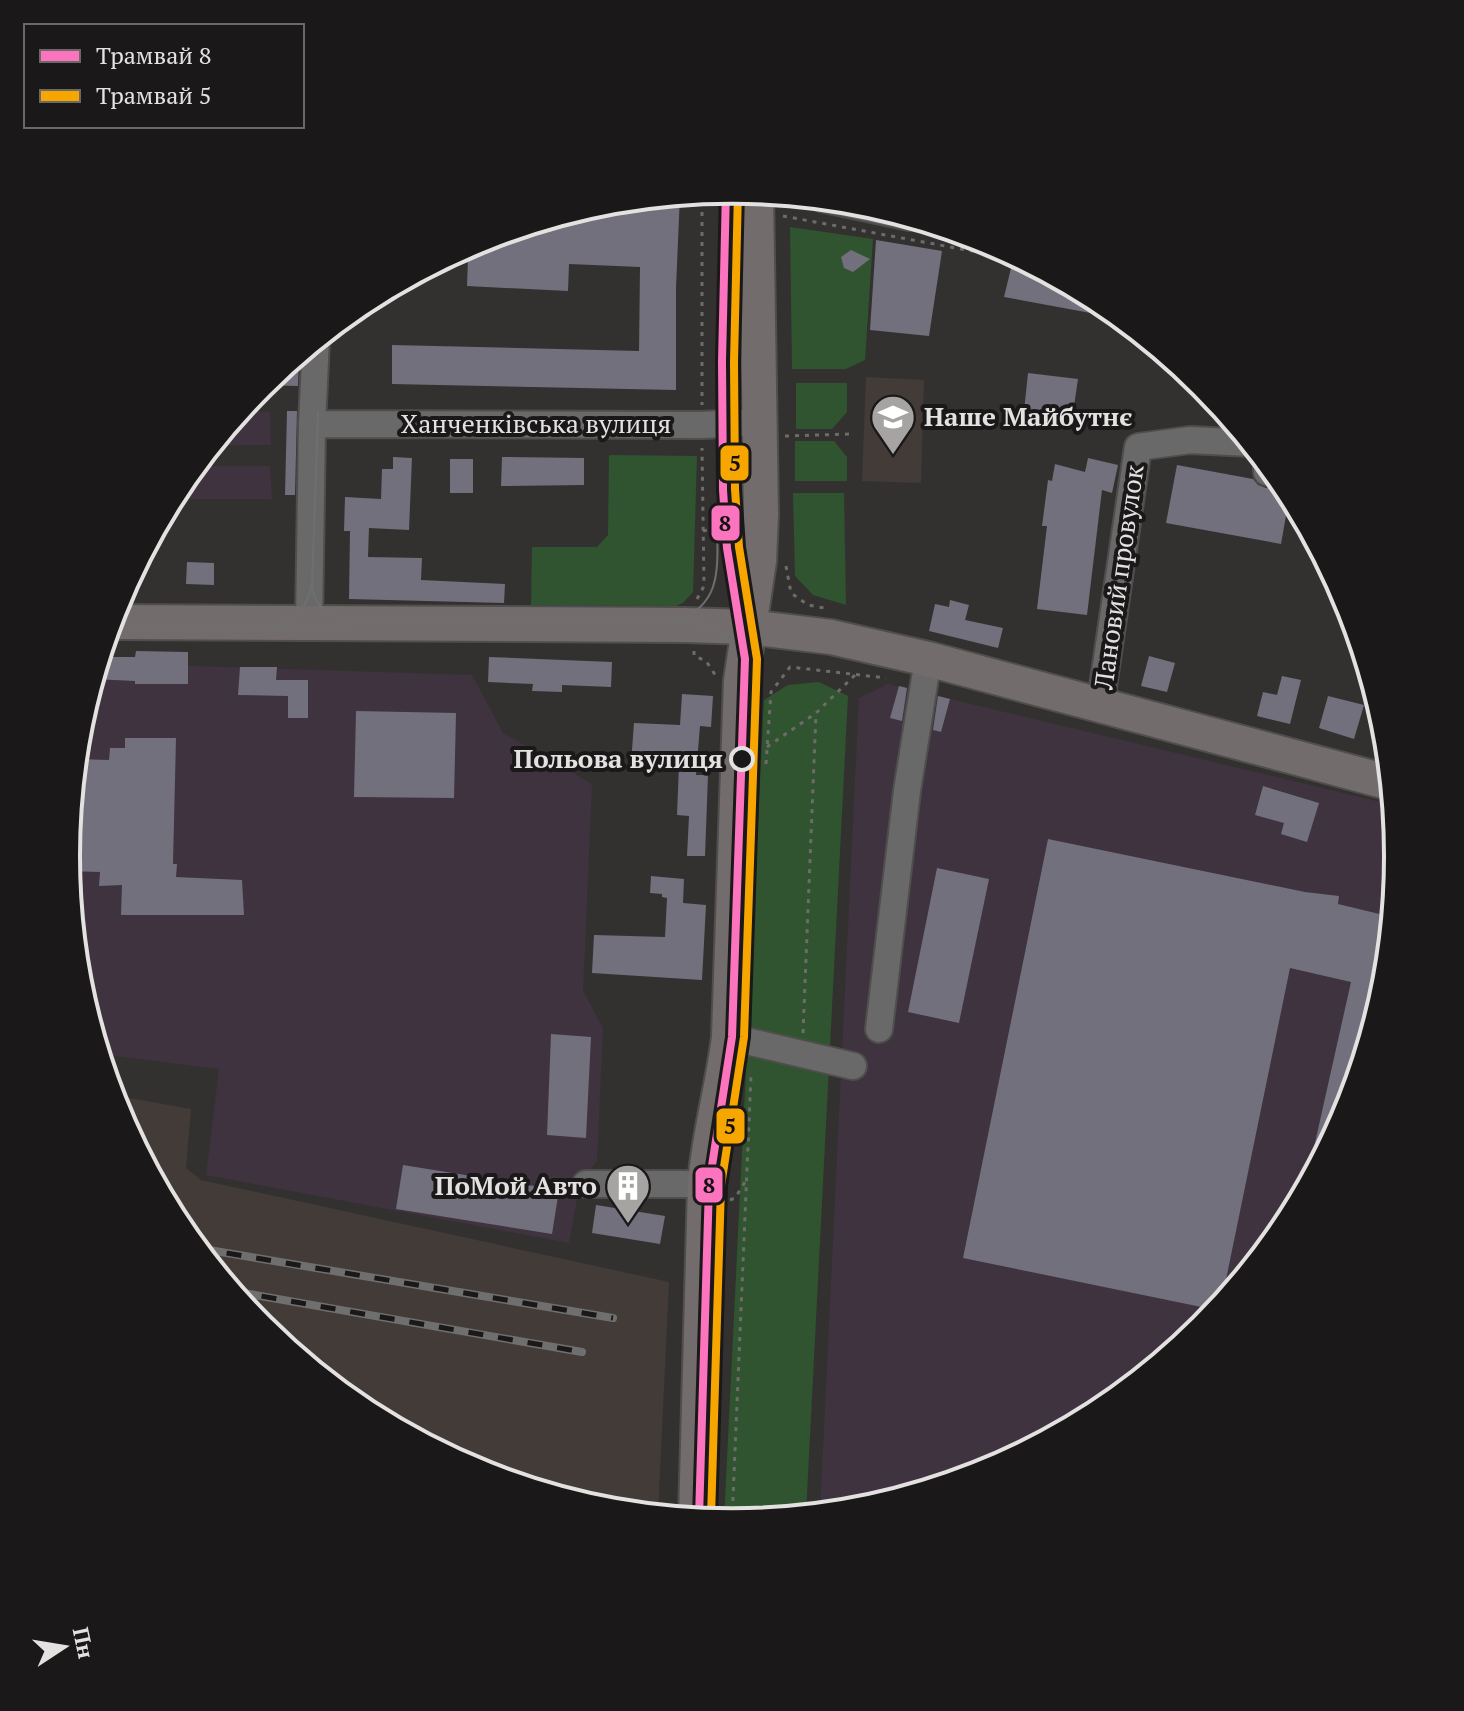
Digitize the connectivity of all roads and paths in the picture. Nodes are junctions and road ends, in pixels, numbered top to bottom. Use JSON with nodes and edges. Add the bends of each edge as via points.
{"nodes":[{"id":1,"x":702,"y":205,"type":"edge"},
{"id":2,"x":769,"y":205,"type":"edge"},
{"id":3,"x":773,"y":205,"type":"edge"},
{"id":4,"x":783,"y":216,"type":"dead end"},
{"id":5,"x":315,"y":354,"type":"edge"},
{"id":6,"x":312,"y":424,"type":"junction"},
{"id":7,"x":702,"y":425,"type":"junction"},
{"id":8,"x":772,"y":429,"type":"junction"},
{"id":9,"x":851,"y":434,"type":"dead end"},
{"id":10,"x":1235,"y":442,"type":"edge"},
{"id":11,"x":735,"y":524,"type":"dead end"},
{"id":12,"x":703,"y":531,"type":"junction"},
{"id":13,"x":786,"y":561,"type":"dead end"},
{"id":14,"x":791,"y":593,"type":"junction"},
{"id":15,"x":689,"y":605,"type":"dead end"},
{"id":16,"x":791,"y":607,"type":"dead end"},
{"id":17,"x":835,"y":611,"type":"dead end"},
{"id":18,"x":124,"y":622,"type":"edge"},
{"id":19,"x":309,"y":624,"type":"junction"},
{"id":20,"x":748,"y":627,"type":"junction"},
{"id":21,"x":694,"y":651,"type":"dead end"},
{"id":22,"x":790,"y":658,"type":"dead end"},
{"id":23,"x":928,"y":659,"type":"junction"},
{"id":24,"x":790,"y":667,"type":"dead end"},
{"id":25,"x":856,"y":674,"type":"dead end"},
{"id":26,"x":723,"y":680,"type":"dead end"},
{"id":27,"x":1100,"y":707,"type":"junction"},
{"id":28,"x":816,"y":713,"type":"junction"},
{"id":29,"x":767,"y":747,"type":"dead end"},
{"id":30,"x":1379,"y":780,"type":"edge"},
{"id":31,"x":879,"y":1029,"type":"dead end"},
{"id":32,"x":729,"y":1037,"type":"junction"},
{"id":33,"x":802,"y":1053,"type":"junction"},
{"id":34,"x":853,"y":1066,"type":"dead end"},
{"id":35,"x":586,"y":1184,"type":"dead end"},
{"id":36,"x":705,"y":1184,"type":"junction"},
{"id":37,"x":697,"y":1506,"type":"edge"}],
"edges":[{"from":1,"to":7,"type":"path"},
{"from":2,"to":8,"type":"main road"},
{"from":3,"to":4,"type":"path"},
{"from":5,"to":6,"type":"street"},
{"from":6,"to":7,"type":"street","name":"Ханченківська вулиця"},
{"from":6,"to":19,"type":"street"},
{"from":7,"to":8,"type":"street","name":"Ханченківська вулиця"},
{"from":7,"to":12,"type":"path"},
{"from":8,"to":9,"type":"path"},
{"from":8,"to":20,"type":"main road"},
{"from":10,"to":27,"type":"street","name":"Лановий провулок","via":[[1190,440],[1138,447]]},
{"from":11,"to":12,"type":"path"},
{"from":12,"to":15,"type":"path","via":[[704,586]]},
{"from":13,"to":14,"type":"path"},
{"from":14,"to":16,"type":"path"},
{"from":14,"to":17,"type":"path","via":[[808,605]]},
{"from":18,"to":19,"type":"main road"},
{"from":19,"to":20,"type":"main road"},
{"from":20,"to":23,"type":"main road","via":[[831,637]]},
{"from":20,"to":32,"type":"main road","via":[[741,681]]},
{"from":21,"to":26,"type":"path"},
{"from":22,"to":24,"type":"path"},
{"from":23,"to":27,"type":"main road"},
{"from":23,"to":31,"type":"street"},
{"from":25,"to":28,"type":"path"},
{"from":27,"to":30,"type":"main road"},
{"from":28,"to":29,"type":"path"},
{"from":28,"to":33,"type":"path"},
{"from":32,"to":33,"type":"street"},
{"from":32,"to":36,"type":"main road"},
{"from":33,"to":34,"type":"street"},
{"from":35,"to":36,"type":"street"},
{"from":36,"to":37,"type":"main road"}]}
